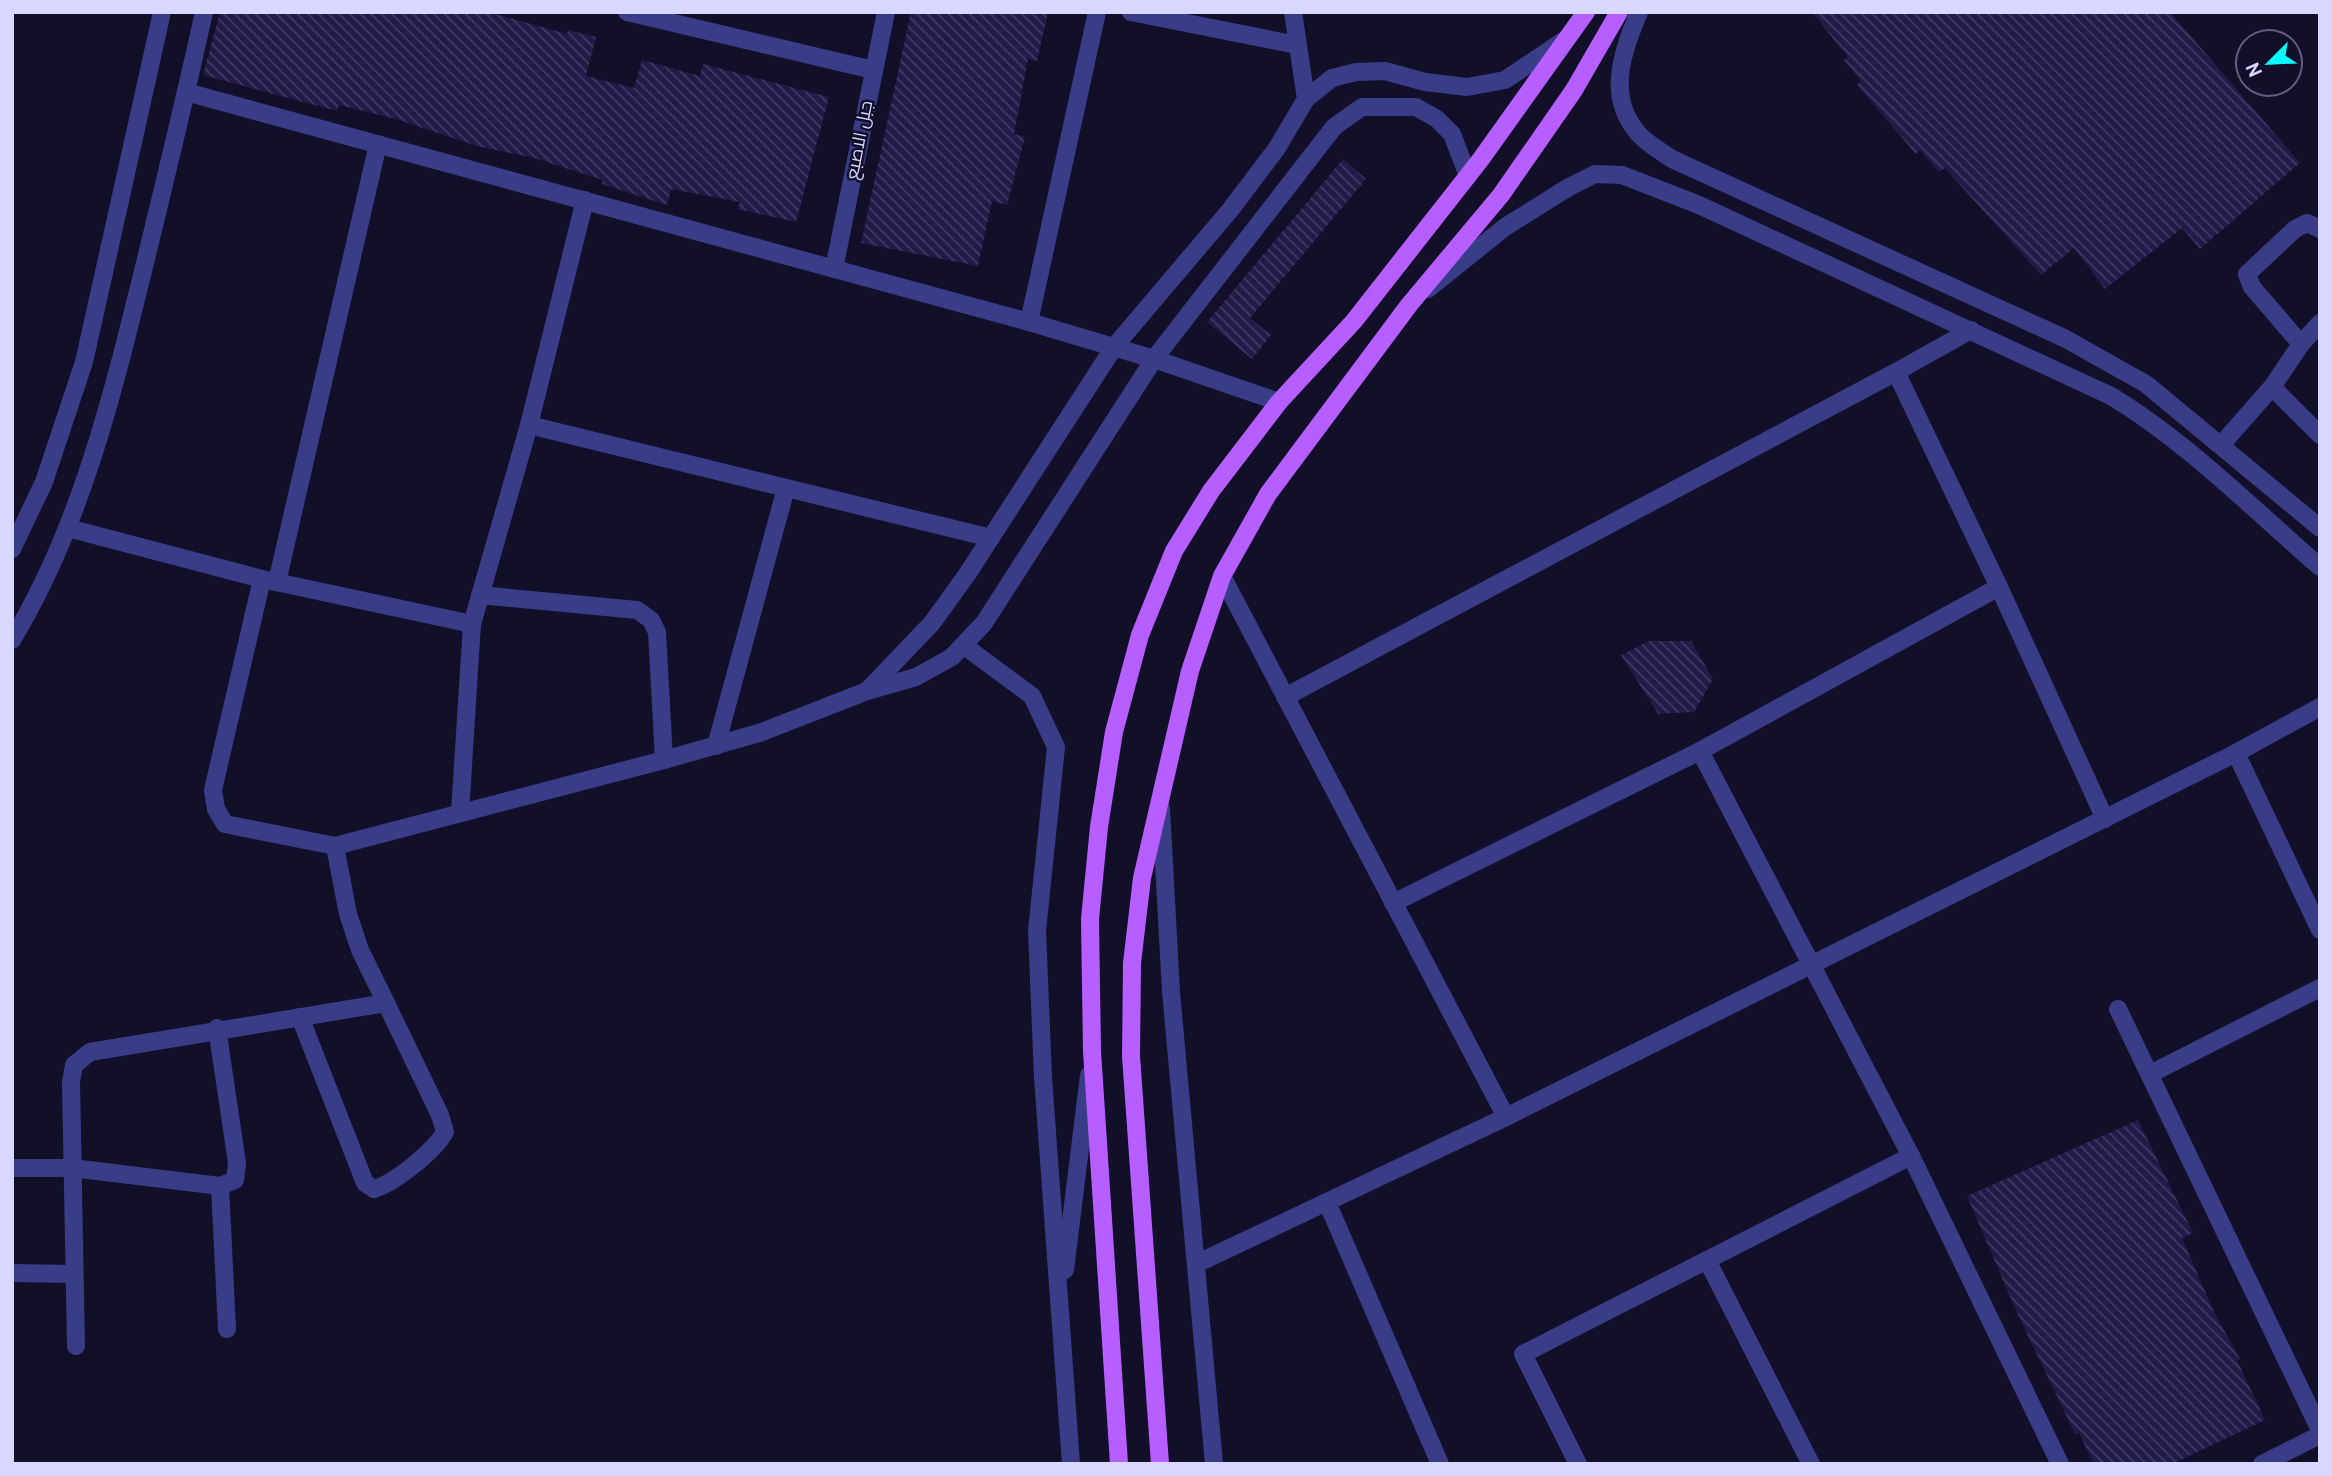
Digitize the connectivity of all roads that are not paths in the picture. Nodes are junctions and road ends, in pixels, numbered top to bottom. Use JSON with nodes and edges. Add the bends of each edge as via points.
{"nodes":[{"id":1,"x":162,"y":12,"type":"edge"},
{"id":2,"x":204,"y":12,"type":"edge"},
{"id":3,"x":886,"y":12,"type":"edge"},
{"id":4,"x":1097,"y":12,"type":"edge"},
{"id":5,"x":1131,"y":12,"type":"edge"},
{"id":6,"x":1293,"y":12,"type":"edge"},
{"id":7,"x":1586,"y":12,"type":"edge"},
{"id":8,"x":1619,"y":12,"type":"edge"},
{"id":9,"x":1639,"y":12,"type":"edge"},
{"id":10,"x":636,"y":13,"type":"edge"},
{"id":11,"x":1571,"y":36,"type":"junction"},
{"id":12,"x":1297,"y":45,"type":"junction"},
{"id":13,"x":873,"y":70,"type":"junction"},
{"id":14,"x":186,"y":92,"type":"junction"},
{"id":15,"x":1306,"y":99,"type":"junction"},
{"id":16,"x":378,"y":144,"type":"junction"},
{"id":17,"x":1468,"y":176,"type":"junction"},
{"id":18,"x":585,"y":200,"type":"junction"},
{"id":19,"x":2320,"y":229,"type":"edge"},
{"id":20,"x":834,"y":268,"type":"junction"},
{"id":21,"x":1409,"y":305,"type":"junction"},
{"id":22,"x":1030,"y":322,"type":"junction"},
{"id":23,"x":2320,"y":323,"type":"edge"},
{"id":24,"x":1972,"y":330,"type":"junction"},
{"id":25,"x":2301,"y":344,"type":"junction"},
{"id":26,"x":1114,"y":347,"type":"junction"},
{"id":27,"x":1154,"y":359,"type":"junction"},
{"id":28,"x":1896,"y":372,"type":"junction"},
{"id":29,"x":2272,"y":387,"type":"junction"},
{"id":30,"x":1279,"y":402,"type":"junction"},
{"id":31,"x":529,"y":425,"type":"junction"},
{"id":32,"x":2320,"y":435,"type":"edge"},
{"id":33,"x":2221,"y":444,"type":"junction"},
{"id":34,"x":786,"y":488,"type":"junction"},
{"id":35,"x":68,"y":528,"type":"junction"},
{"id":36,"x":2320,"y":528,"type":"edge"},
{"id":37,"x":990,"y":538,"type":"junction"},
{"id":38,"x":12,"y":549,"type":"edge"},
{"id":39,"x":2320,"y":567,"type":"edge"},
{"id":40,"x":1222,"y":576,"type":"junction"},
{"id":41,"x":270,"y":581,"type":"junction"},
{"id":42,"x":1999,"y":587,"type":"junction"},
{"id":43,"x":480,"y":595,"type":"junction"},
{"id":44,"x":472,"y":624,"type":"junction"},
{"id":45,"x":12,"y":640,"type":"edge"},
{"id":46,"x":963,"y":645,"type":"junction"},
{"id":47,"x":867,"y":691,"type":"junction"},
{"id":48,"x":1285,"y":697,"type":"junction"},
{"id":49,"x":2320,"y":706,"type":"edge"},
{"id":50,"x":716,"y":746,"type":"junction"},
{"id":51,"x":1700,"y":751,"type":"junction"},
{"id":52,"x":2236,"y":753,"type":"junction"},
{"id":53,"x":664,"y":761,"type":"junction"},
{"id":54,"x":1160,"y":789,"type":"junction"},
{"id":55,"x":460,"y":813,"type":"junction"},
{"id":56,"x":2105,"y":819,"type":"junction"},
{"id":57,"x":335,"y":846,"type":"junction"},
{"id":58,"x":1393,"y":903,"type":"junction"},
{"id":59,"x":2320,"y":930,"type":"edge"},
{"id":60,"x":1811,"y":964,"type":"junction"},
{"id":61,"x":2320,"y":988,"type":"edge"},
{"id":62,"x":386,"y":1003,"type":"junction"},
{"id":63,"x":2118,"y":1009,"type":"dead end"},
{"id":64,"x":300,"y":1017,"type":"junction"},
{"id":65,"x":217,"y":1028,"type":"junction"},
{"id":66,"x":1092,"y":1051,"type":"junction"},
{"id":67,"x":2150,"y":1074,"type":"junction"},
{"id":68,"x":1506,"y":1117,"type":"junction"},
{"id":69,"x":1910,"y":1156,"type":"junction"},
{"id":70,"x":12,"y":1168,"type":"edge"},
{"id":71,"x":72,"y":1168,"type":"junction"},
{"id":72,"x":220,"y":1186,"type":"junction"},
{"id":73,"x":1327,"y":1202,"type":"junction"},
{"id":74,"x":1707,"y":1260,"type":"junction"},
{"id":75,"x":1196,"y":1264,"type":"junction"},
{"id":76,"x":12,"y":1273,"type":"edge"},
{"id":77,"x":74,"y":1274,"type":"junction"},
{"id":78,"x":1060,"y":1309,"type":"junction"},
{"id":79,"x":227,"y":1329,"type":"dead end"},
{"id":80,"x":76,"y":1346,"type":"dead end"},
{"id":81,"x":2320,"y":1433,"type":"edge"},
{"id":82,"x":1071,"y":1464,"type":"edge"},
{"id":83,"x":1119,"y":1464,"type":"edge"},
{"id":84,"x":1160,"y":1464,"type":"edge"},
{"id":85,"x":1214,"y":1464,"type":"edge"},
{"id":86,"x":1440,"y":1464,"type":"edge"},
{"id":87,"x":1578,"y":1464,"type":"edge"},
{"id":88,"x":1811,"y":1464,"type":"edge"},
{"id":89,"x":2060,"y":1464,"type":"edge"},
{"id":90,"x":2262,"y":1464,"type":"edge"}],
"edges":[{"from":1,"to":38,"type":"street","via":[[84,362],[44,482]]},
{"from":2,"to":14,"type":"street"},
{"from":3,"to":13,"type":"street","name":"جبل الاصبع"},
{"from":4,"to":22,"type":"street"},
{"from":5,"to":12,"type":"street"},
{"from":6,"to":12,"type":"street"},
{"from":7,"to":11,"type":"main road"},
{"from":8,"to":21,"type":"main road","via":[[1574,90],[1501,195]]},
{"from":9,"to":33,"type":"street","via":[[1623,49],[1618,78],[1623,109],[1637,134],[1672,159],[2066,339],[2146,384]]},
{"from":10,"to":13,"type":"street"},
{"from":11,"to":15,"type":"street","via":[[1505,80],[1467,87],[1385,71],[1356,72],[1332,78]]},
{"from":11,"to":17,"type":"main road"},
{"from":12,"to":15,"type":"street"},
{"from":13,"to":20,"type":"street","name":"جبل الاصبع"},
{"from":14,"to":16,"type":"street"},
{"from":14,"to":35,"type":"street","via":[[124,349]]},
{"from":15,"to":26,"type":"street","via":[[1278,148],[1231,209]]},
{"from":16,"to":18,"type":"street"},
{"from":16,"to":41,"type":"street"},
{"from":17,"to":27,"type":"street","via":[[1452,134],[1437,119],[1416,107],[1362,107],[1334,127]]},
{"from":17,"to":30,"type":"main road","via":[[1353,321]]},
{"from":18,"to":20,"type":"street"},
{"from":18,"to":31,"type":"street"},
{"from":19,"to":25,"type":"street","via":[[2307,223],[2295,229],[2247,274],[2252,287]]},
{"from":20,"to":22,"type":"street"},
{"from":21,"to":24,"type":"street","via":[[1505,227],[1595,174],[1622,175],[1662,188]]},
{"from":21,"to":40,"type":"main road","via":[[1268,494]]},
{"from":22,"to":26,"type":"street"},
{"from":23,"to":25,"type":"street"},
{"from":24,"to":28,"type":"street"},
{"from":24,"to":39,"type":"street","via":[[2079,379],[2142,415]]},
{"from":25,"to":29,"type":"street"},
{"from":26,"to":27,"type":"street"},
{"from":26,"to":37,"type":"street"},
{"from":27,"to":30,"type":"street"},
{"from":27,"to":46,"type":"street","via":[[984,623]]},
{"from":28,"to":42,"type":"street"},
{"from":28,"to":48,"type":"street"},
{"from":29,"to":32,"type":"street"},
{"from":29,"to":33,"type":"street"},
{"from":30,"to":66,"type":"main road","via":[[1211,491],[1174,551],[1140,635],[1114,732],[1099,827],[1090,919]]},
{"from":31,"to":34,"type":"street"},
{"from":31,"to":43,"type":"street"},
{"from":33,"to":36,"type":"street"},
{"from":34,"to":37,"type":"street"},
{"from":34,"to":50,"type":"street"},
{"from":35,"to":41,"type":"street"},
{"from":35,"to":45,"type":"street","via":[[36,602]]},
{"from":37,"to":47,"type":"street","via":[[932,623]]},
{"from":40,"to":48,"type":"street"},
{"from":40,"to":54,"type":"main road","via":[[1190,671]]},
{"from":41,"to":44,"type":"street"},
{"from":41,"to":57,"type":"street","via":[[213,790],[216,809],[225,824]]},
{"from":42,"to":51,"type":"street"},
{"from":42,"to":56,"type":"street"},
{"from":43,"to":44,"type":"street"},
{"from":43,"to":53,"type":"street","via":[[637,610],[651,620],[657,632]]},
{"from":44,"to":55,"type":"street"},
{"from":46,"to":47,"type":"street","via":[[916,677]]},
{"from":46,"to":78,"type":"street","via":[[1032,696],[1056,747],[1037,931],[1042,1077]]},
{"from":47,"to":50,"type":"street"},
{"from":48,"to":58,"type":"street"},
{"from":49,"to":52,"type":"street"},
{"from":50,"to":53,"type":"street"},
{"from":51,"to":58,"type":"street"},
{"from":51,"to":60,"type":"street"},
{"from":52,"to":56,"type":"street"},
{"from":52,"to":59,"type":"street"},
{"from":53,"to":55,"type":"street"},
{"from":54,"to":75,"type":"street","via":[[1171,992]]},
{"from":54,"to":84,"type":"main road","via":[[1142,878],[1132,963],[1131,1056]]},
{"from":55,"to":57,"type":"street"},
{"from":56,"to":60,"type":"street"},
{"from":57,"to":62,"type":"street","via":[[348,914]]},
{"from":58,"to":68,"type":"street"},
{"from":60,"to":68,"type":"street"},
{"from":60,"to":69,"type":"street"},
{"from":61,"to":67,"type":"street"},
{"from":62,"to":64,"type":"street"},
{"from":62,"to":64,"type":"street","via":[[445,1132],[439,1143],[386,1186],[374,1189],[365,1183]]},
{"from":63,"to":67,"type":"street"},
{"from":64,"to":65,"type":"street"},
{"from":65,"to":71,"type":"street","via":[[90,1052],[74,1065]]},
{"from":65,"to":72,"type":"street","via":[[237,1163],[235,1180]]},
{"from":66,"to":78,"type":"street"},
{"from":66,"to":83,"type":"main road"},
{"from":67,"to":81,"type":"street"},
{"from":68,"to":73,"type":"street"},
{"from":69,"to":74,"type":"street"},
{"from":69,"to":89,"type":"street"},
{"from":70,"to":71,"type":"street"},
{"from":71,"to":72,"type":"street"},
{"from":71,"to":77,"type":"street"},
{"from":72,"to":79,"type":"street"},
{"from":73,"to":75,"type":"street"},
{"from":73,"to":86,"type":"street"},
{"from":74,"to":87,"type":"street","via":[[1523,1354]]},
{"from":74,"to":88,"type":"street"},
{"from":75,"to":85,"type":"street"},
{"from":76,"to":77,"type":"street"},
{"from":77,"to":80,"type":"street"},
{"from":78,"to":82,"type":"street"},
{"from":81,"to":90,"type":"street"}]}
